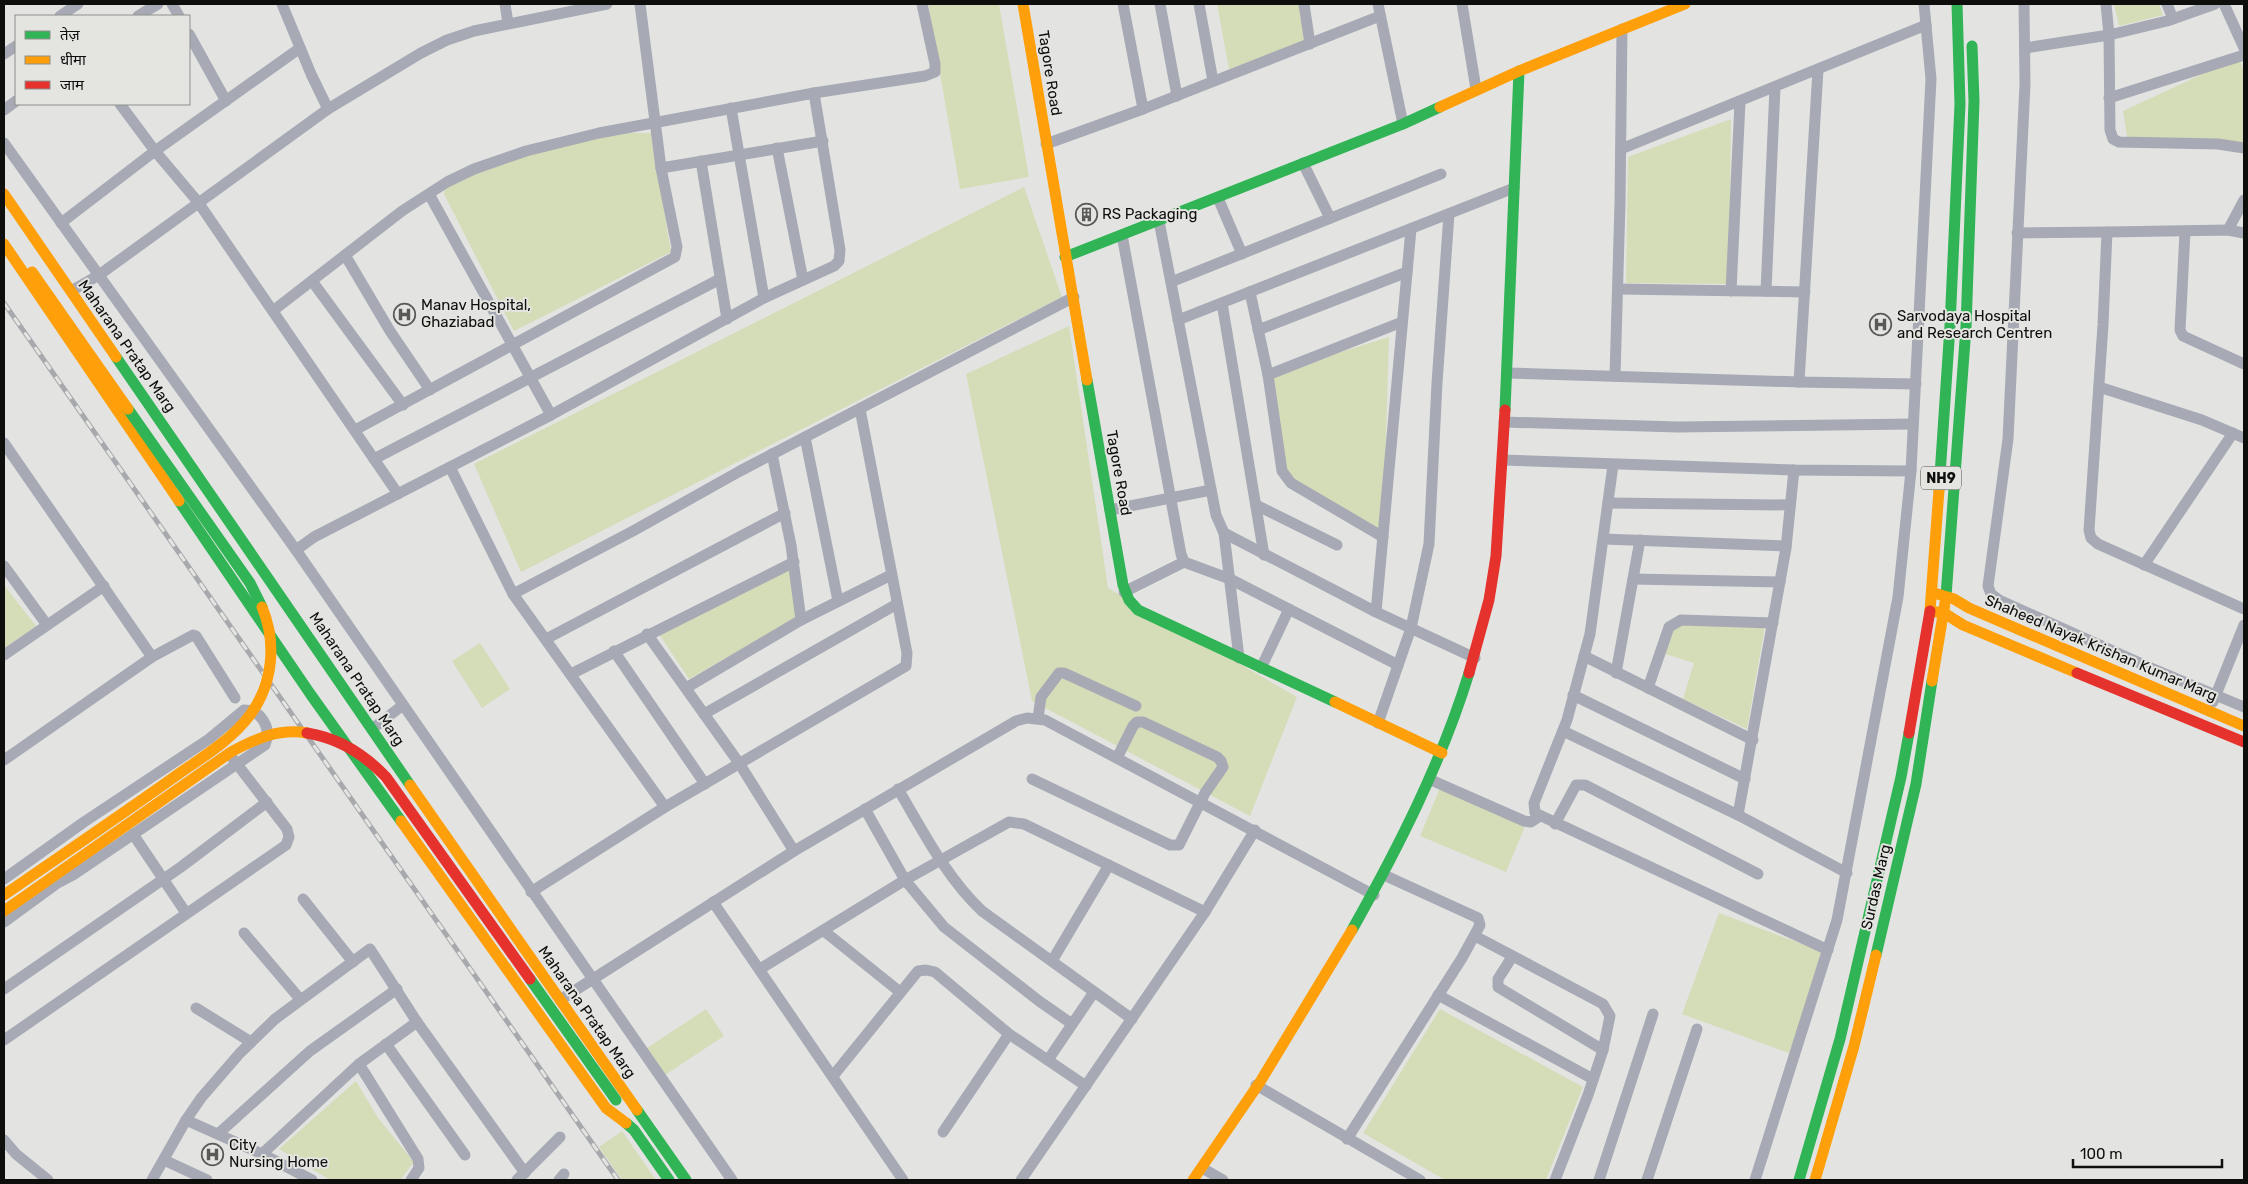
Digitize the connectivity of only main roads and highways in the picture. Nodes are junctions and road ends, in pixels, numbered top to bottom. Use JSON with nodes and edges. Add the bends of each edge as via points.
{"nodes":[{"id":1,"x":1023,"y":4,"type":"edge"},
{"id":2,"x":1685,"y":4,"type":"edge"},
{"id":3,"x":1957,"y":4,"type":"edge"},
{"id":4,"x":1972,"y":33,"type":"dead end"},
{"id":5,"x":1519,"y":71,"type":"junction"},
{"id":6,"x":4,"y":194,"type":"edge"},
{"id":7,"x":4,"y":232,"type":"edge"},
{"id":8,"x":4,"y":244,"type":"edge"},
{"id":9,"x":1065,"y":257,"type":"junction"},
{"id":10,"x":1932,"y":593,"type":"junction"},
{"id":11,"x":1946,"y":596,"type":"junction"},
{"id":12,"x":1930,"y":611,"type":"junction"},
{"id":13,"x":1944,"y":613,"type":"junction"},
{"id":14,"x":2244,"y":726,"type":"edge"},
{"id":15,"x":2244,"y":742,"type":"edge"},
{"id":16,"x":1442,"y":753,"type":"junction"},
{"id":17,"x":390,"y":754,"type":"junction"},
{"id":18,"x":367,"y":772,"type":"junction"},
{"id":19,"x":4,"y":895,"type":"edge"},
{"id":20,"x":4,"y":910,"type":"edge"},
{"id":21,"x":629,"y":1125,"type":"junction"},
{"id":22,"x":669,"y":1180,"type":"edge"},
{"id":23,"x":686,"y":1180,"type":"edge"},
{"id":24,"x":1193,"y":1180,"type":"edge"},
{"id":25,"x":1799,"y":1180,"type":"edge"},
{"id":26,"x":1816,"y":1180,"type":"edge"}],
"edges":[{"from":1,"to":9,"type":"main road","name":"Tagore Road"},
{"from":2,"to":5,"type":"main road"},
{"from":3,"to":10,"type":"main road","number":"NH9","via":[[1960,104],[1950,326]]},
{"from":4,"to":11,"type":"main road","number":"NH9","via":[[1974,101],[1966,327]]},
{"from":5,"to":9,"type":"main road","via":[[1403,124]]},
{"from":5,"to":16,"type":"main road","via":[[1497,558],[1475,658]]},
{"from":6,"to":17,"type":"main road","name":"Maharana Pratap Marg"},
{"from":7,"to":19,"type":"main road","bridge":true,"via":[[250,582],[268,619],[272,638],[272,658],[263,693],[238,729],[154,792]]},
{"from":8,"to":18,"type":"main road","via":[[311,695]]},
{"from":9,"to":16,"type":"main road","name":"Tagore Road","via":[[1124,592],[1130,604]]},
{"from":10,"to":11,"type":"main road","name":"Shaheed Nayak Krishan Kumar Marg"},
{"from":10,"to":12,"type":"main road","number":"NH9"},
{"from":11,"to":13,"type":"main road","name":"Surdas Marg"},
{"from":11,"to":14,"type":"main road","name":"Shaheed Nayak Krishan Kumar Marg"},
{"from":12,"to":13,"type":"main road"},
{"from":12,"to":25,"type":"main road","name":"Surdas Marg","via":[[1901,777],[1840,1039]]},
{"from":13,"to":15,"type":"main road","via":[[1963,625]]},
{"from":13,"to":26,"type":"main road","name":"Surdas Marg","via":[[1916,784],[1854,1046]]},
{"from":16,"to":24,"type":"main road","via":[[1374,895],[1290,1035]]},
{"from":17,"to":18,"type":"main road"},
{"from":17,"to":23,"type":"main road","name":"Maharana Pratap Marg"},
{"from":18,"to":21,"type":"main road","via":[[606,1108]]},
{"from":20,"to":21,"type":"main road","bridge":true,"via":[[204,771],[252,742],[282,732],[312,733],[329,738],[360,753],[386,778],[616,1100]]},
{"from":21,"to":22,"type":"main road"}]}
